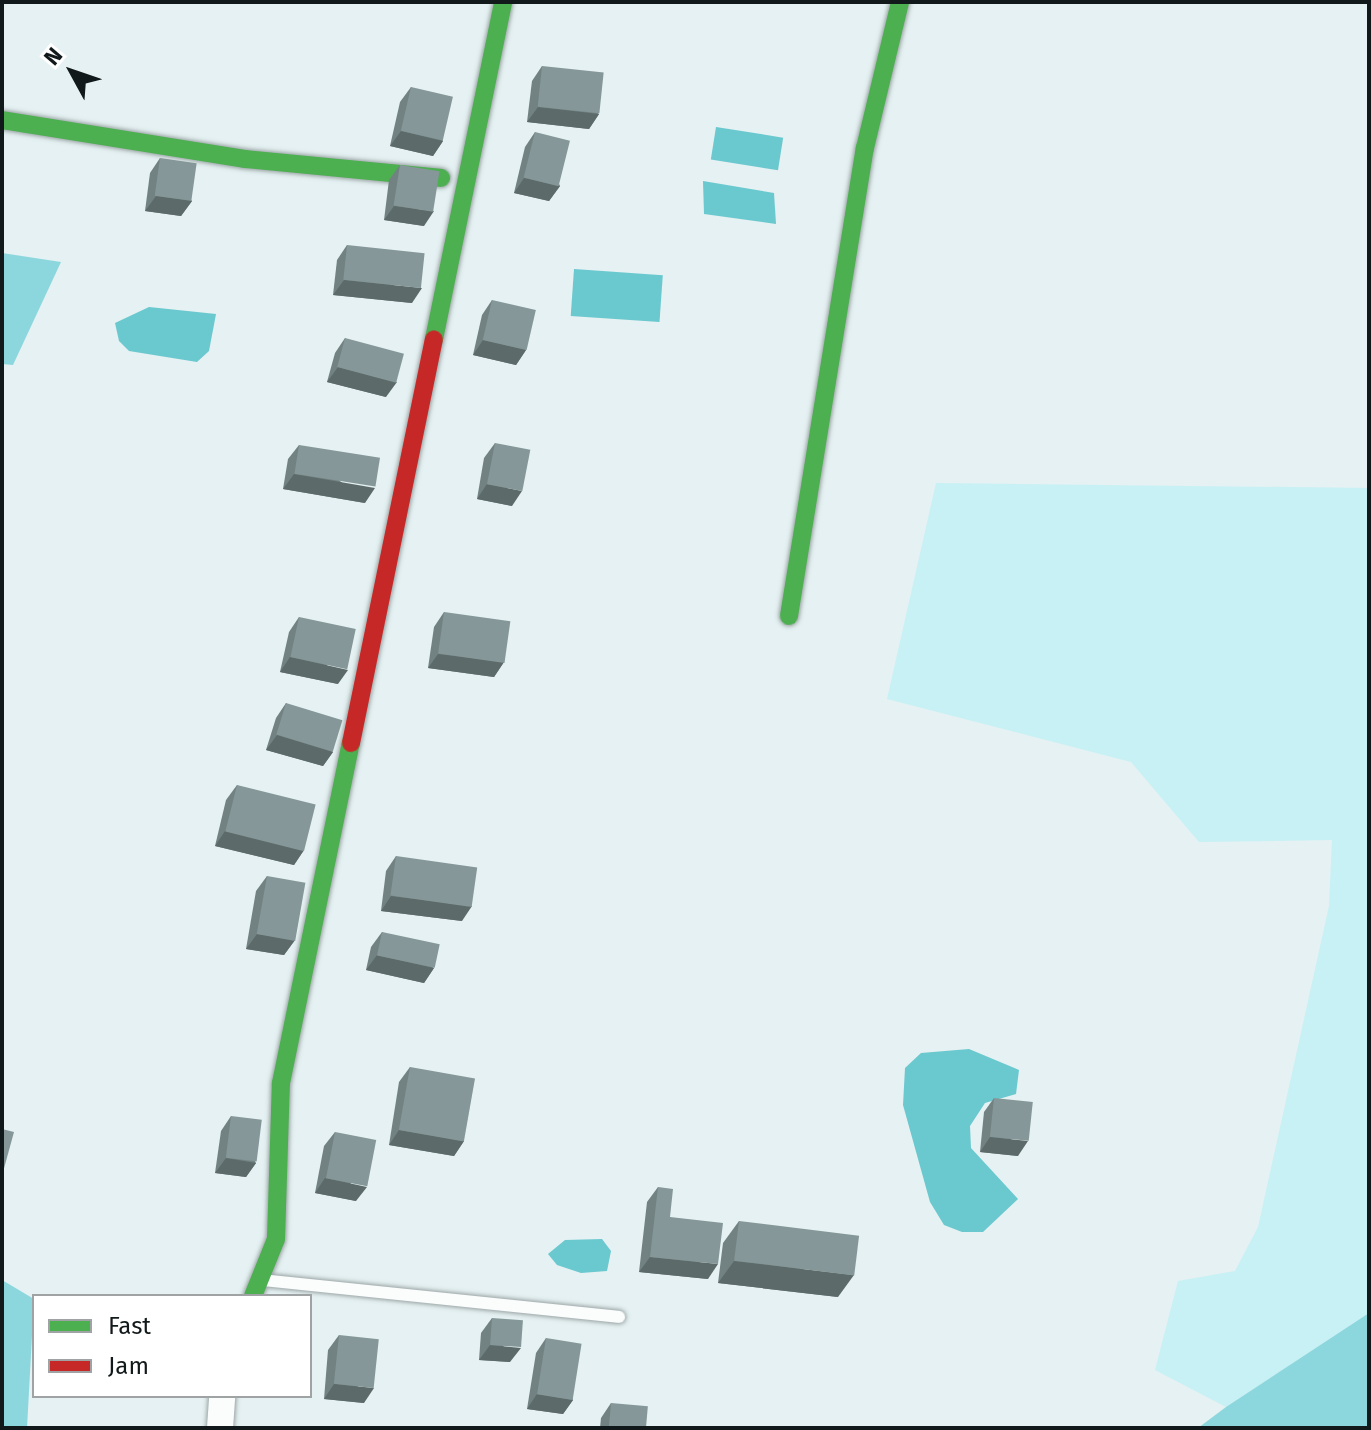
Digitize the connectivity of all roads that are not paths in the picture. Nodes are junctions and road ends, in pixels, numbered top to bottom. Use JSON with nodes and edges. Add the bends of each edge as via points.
{"nodes":[{"id":1,"x":503,"y":2,"type":"edge"},
{"id":2,"x":900,"y":2,"type":"edge"},
{"id":3,"x":2,"y":120,"type":"edge"},
{"id":4,"x":463,"y":180,"type":"junction"},
{"id":5,"x":789,"y":616,"type":"dead end"},
{"id":6,"x":258,"y":1288,"type":"edge"},
{"id":7,"x":619,"y":1317,"type":"dead end"},
{"id":8,"x":222,"y":1398,"type":"edge"},
{"id":9,"x":220,"y":1428,"type":"edge"}],
"edges":[{"from":1,"to":4,"type":"street"},
{"from":2,"to":5,"type":"street","via":[[865,148]]},
{"from":3,"to":4,"type":"street","via":[[245,159]]},
{"from":4,"to":6,"type":"street","via":[[281,1083],[276,1239]]},
{"from":6,"to":7,"type":"lane"},
{"from":8,"to":9,"type":"street"}]}
